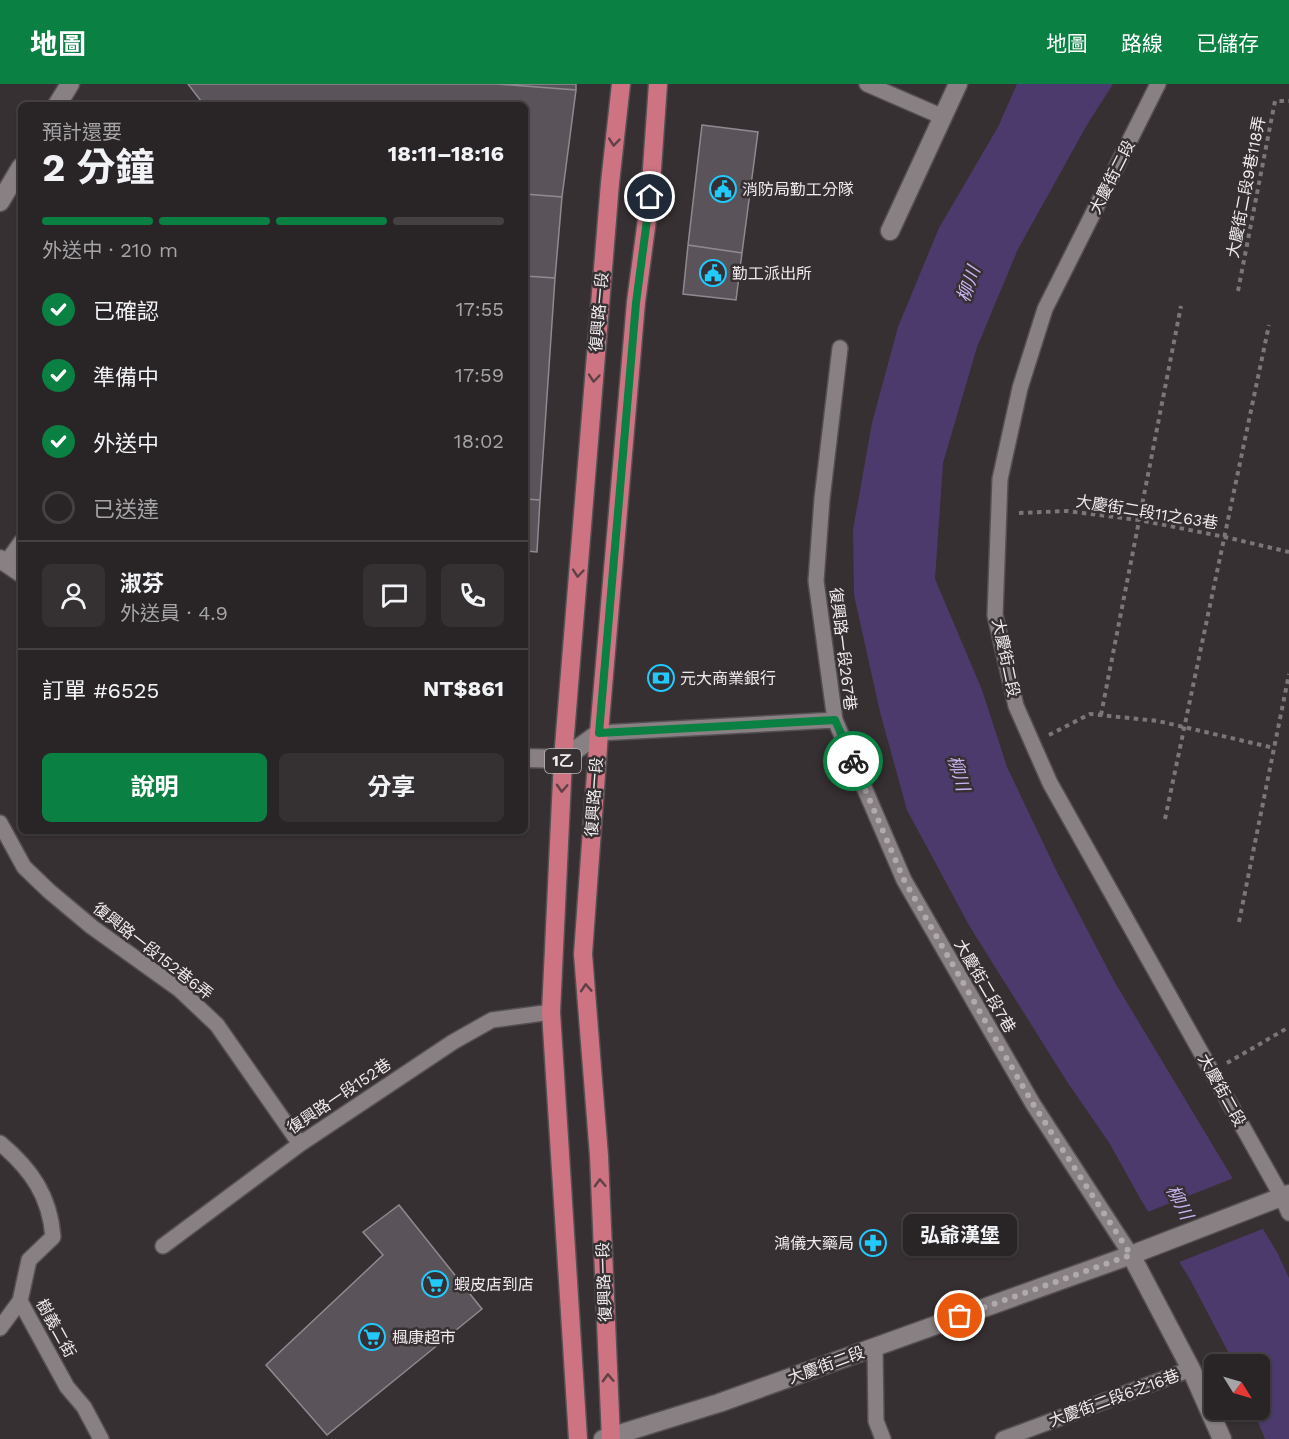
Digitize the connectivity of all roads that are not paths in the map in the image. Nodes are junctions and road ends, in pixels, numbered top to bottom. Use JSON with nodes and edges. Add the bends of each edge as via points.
{"nodes":[{"id":1,"x":70,"y":84,"type":"edge"},
{"id":2,"x":621,"y":84,"type":"edge"},
{"id":3,"x":658,"y":84,"type":"edge"},
{"id":4,"x":867,"y":84,"type":"edge"},
{"id":5,"x":958,"y":84,"type":"edge"},
{"id":6,"x":1158,"y":84,"type":"edge"},
{"id":7,"x":59,"y":102,"type":"edge"},
{"id":8,"x":943,"y":117,"type":"junction"},
{"id":9,"x":18,"y":171,"type":"edge"},
{"id":10,"x":0,"y":202,"type":"edge"},
{"id":11,"x":890,"y":231,"type":"dead end"},
{"id":12,"x":840,"y":348,"type":"dead end"},
{"id":13,"x":18,"y":548,"type":"edge"},
{"id":14,"x":9,"y":565,"type":"edge"},
{"id":15,"x":835,"y":720,"type":"junction"},
{"id":16,"x":599,"y":733,"type":"junction"},
{"id":17,"x":528,"y":758,"type":"edge"},
{"id":18,"x":563,"y":759,"type":"junction"},
{"id":19,"x":0,"y":823,"type":"edge"},
{"id":20,"x":551,"y":1012,"type":"junction"},
{"id":21,"x":0,"y":1143,"type":"edge"},
{"id":22,"x":300,"y":1144,"type":"junction"},
{"id":23,"x":1287,"y":1201,"type":"edge"},
{"id":24,"x":163,"y":1246,"type":"dead end"},
{"id":25,"x":1137,"y":1252,"type":"junction"},
{"id":26,"x":20,"y":1301,"type":"junction"},
{"id":27,"x":0,"y":1328,"type":"edge"},
{"id":28,"x":875,"y":1347,"type":"junction"},
{"id":29,"x":1191,"y":1369,"type":"junction"},
{"id":30,"x":608,"y":1438,"type":"edge"},
{"id":31,"x":101,"y":1439,"type":"edge"},
{"id":32,"x":578,"y":1439,"type":"edge"},
{"id":33,"x":883,"y":1439,"type":"edge"},
{"id":34,"x":1003,"y":1439,"type":"edge"},
{"id":35,"x":1222,"y":1439,"type":"edge"}],
"edges":[{"from":1,"to":7,"type":"street"},
{"from":2,"to":18,"type":"main road","name":"復興路一段","number":"1乙","one_way":true},
{"from":3,"to":16,"type":"main road","name":"復興路一段","number":"1乙"},
{"from":4,"to":8,"type":"lane"},
{"from":5,"to":8,"type":"street"},
{"from":6,"to":23,"type":"lane","name":"大慶街二段","via":[[1045,309],[1020,388],[1000,479],[995,615],[1016,706],[1050,783]]},
{"from":8,"to":11,"type":"street"},
{"from":9,"to":10,"type":"street"},
{"from":12,"to":15,"type":"lane","name":"復興路一段267巷","via":[[816,581]]},
{"from":13,"to":14,"type":"lane"},
{"from":15,"to":16,"type":"lane","name":"復興路一段267巷"},
{"from":15,"to":25,"type":"lane","name":"大慶街二段7巷","via":[[904,880],[1033,1104]]},
{"from":16,"to":18,"type":"street"},
{"from":30,"to":16,"type":"main road","name":"復興路一段","number":"1乙","one_way":true,"via":[[599,1156],[584,954]]},
{"from":17,"to":18,"type":"street"},
{"from":18,"to":20,"type":"main road","name":"復興路一段","number":"1乙","one_way":true},
{"from":19,"to":22,"type":"lane","name":"復興路一段152巷6弄","via":[[24,867],[49,891],[180,990],[218,1025]]},
{"from":20,"to":22,"type":"lane","name":"復興路一段152巷","via":[[492,1020]]},
{"from":20,"to":32,"type":"main road","name":"復興路一段","number":"1乙"},
{"from":21,"to":26,"type":"lane","name":"樹義二街","via":[[33,1177],[52,1218],[53,1237],[29,1260]]},
{"from":22,"to":24,"type":"lane","name":"復興路一段152巷"},
{"from":23,"to":25,"type":"street","name":"大慶街二段","via":[[1261,1205]]},
{"from":25,"to":28,"type":"street","name":"大慶街二段"},
{"from":25,"to":29,"type":"street","name":"大慶街二段6之16巷"},
{"from":26,"to":27,"type":"lane"},
{"from":26,"to":31,"type":"lane","name":"樹義二街"},
{"from":28,"to":30,"type":"street","name":"大慶街二段"},
{"from":28,"to":33,"type":"lane","via":[[876,1421]]},
{"from":29,"to":34,"type":"lane","name":"大慶街二段6之16巷"},
{"from":29,"to":35,"type":"street","name":"大慶街二段6之16巷"}]}
